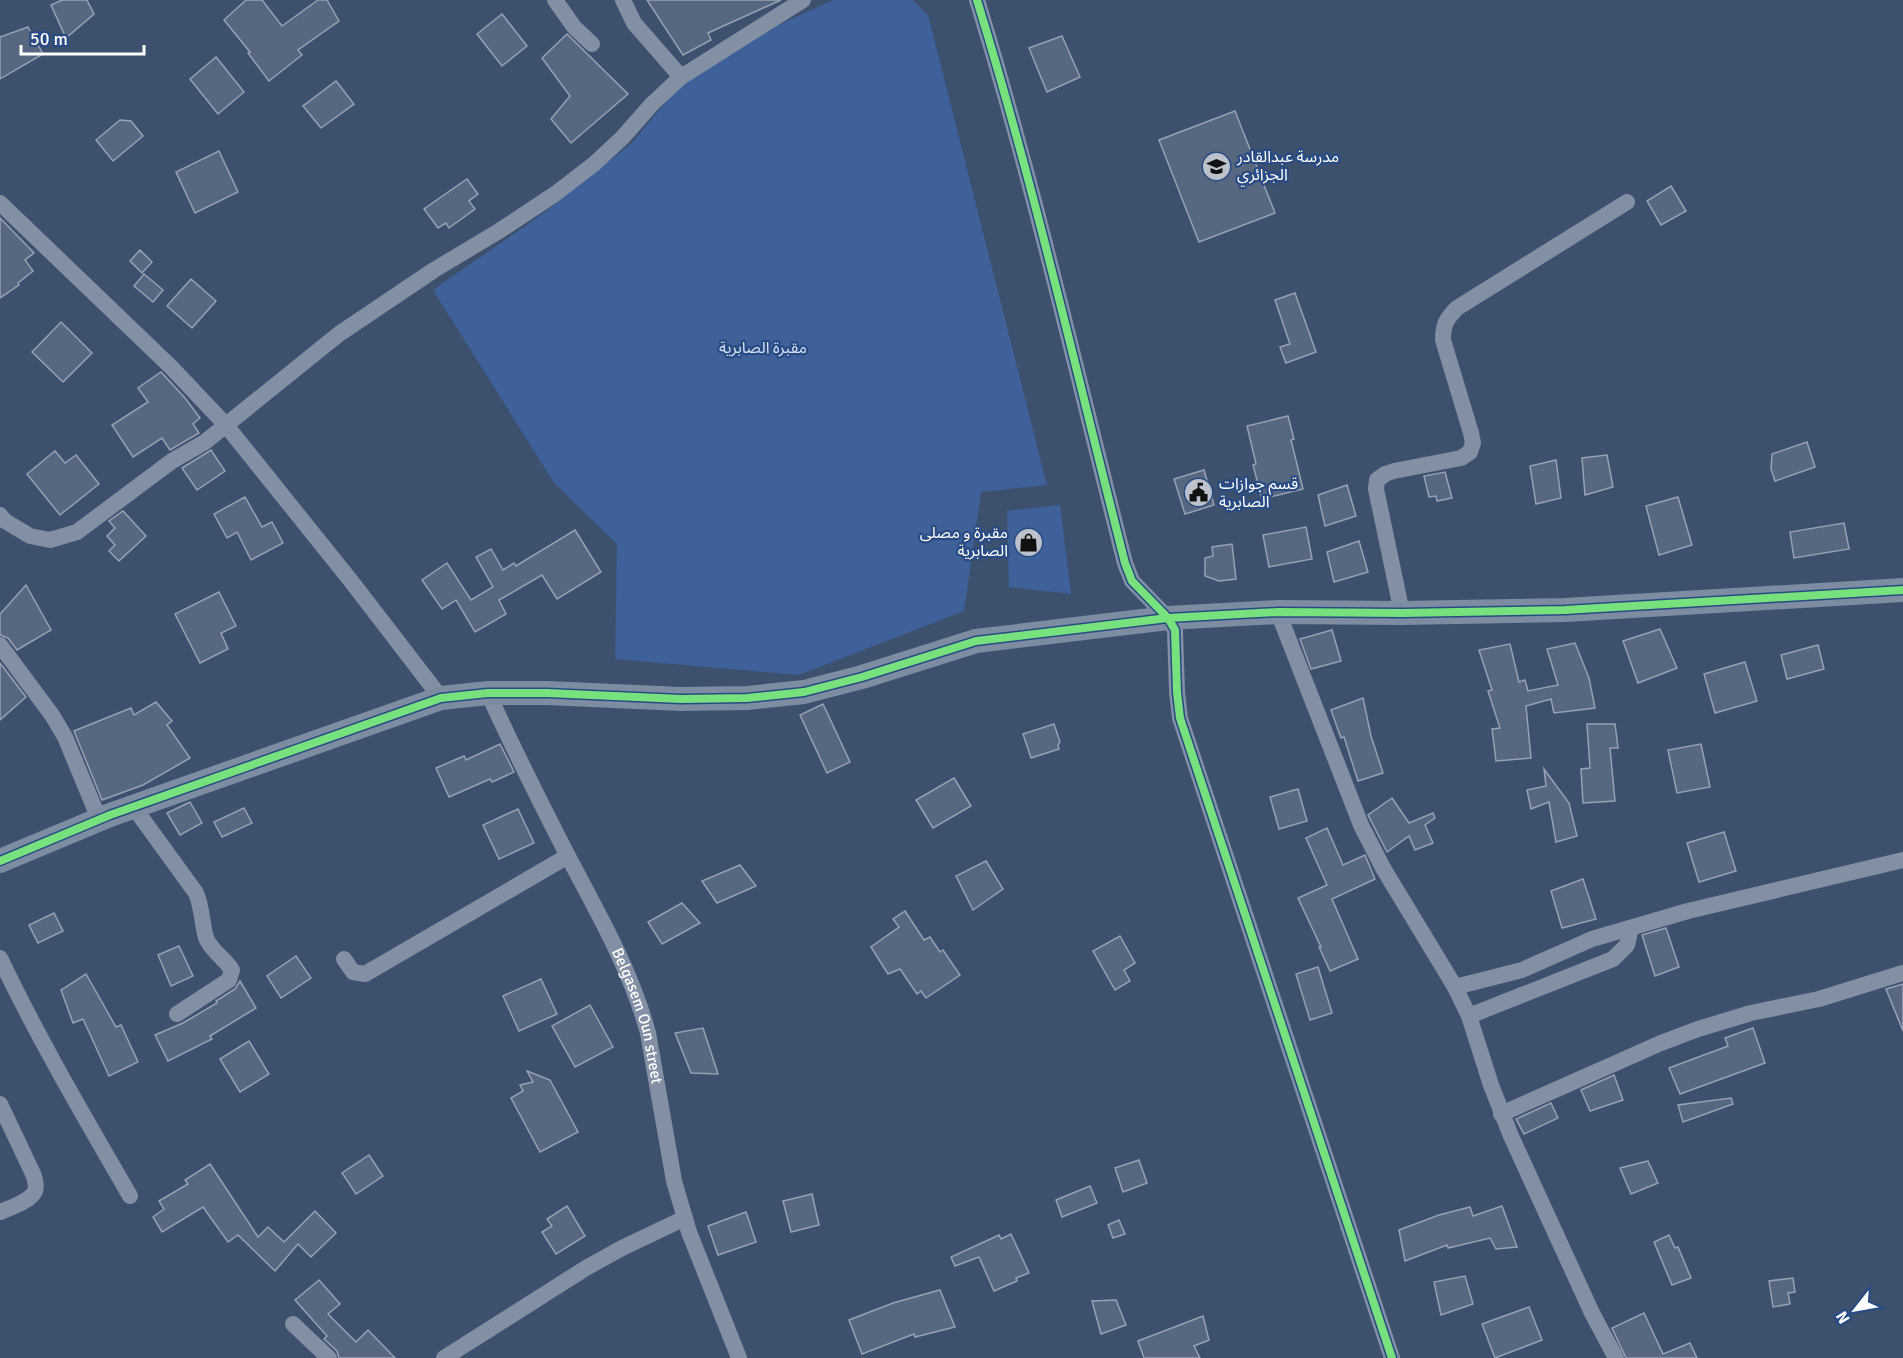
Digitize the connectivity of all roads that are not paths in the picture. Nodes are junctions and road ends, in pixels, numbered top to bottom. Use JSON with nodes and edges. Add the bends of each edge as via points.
{"nodes":[{"id":1,"x":555,"y":0,"type":"edge"},
{"id":2,"x":623,"y":0,"type":"edge"},
{"id":3,"x":803,"y":0,"type":"edge"},
{"id":4,"x":977,"y":0,"type":"edge"},
{"id":5,"x":592,"y":44,"type":"dead end"},
{"id":6,"x":681,"y":77,"type":"junction"},
{"id":7,"x":1626,"y":202,"type":"dead end"},
{"id":8,"x":0,"y":203,"type":"edge"},
{"id":9,"x":225,"y":424,"type":"junction"},
{"id":10,"x":0,"y":515,"type":"edge"},
{"id":11,"x":1903,"y":590,"type":"edge"},
{"id":12,"x":1278,"y":612,"type":"junction"},
{"id":13,"x":1402,"y":613,"type":"junction"},
{"id":14,"x":1168,"y":618,"type":"junction"},
{"id":15,"x":0,"y":645,"type":"edge"},
{"id":16,"x":488,"y":693,"type":"junction"},
{"id":17,"x":441,"y":698,"type":"junction"},
{"id":18,"x":134,"y":806,"type":"junction"},
{"id":19,"x":99,"y":819,"type":"junction"},
{"id":20,"x":568,"y":856,"type":"junction"},
{"id":21,"x":1903,"y":860,"type":"edge"},
{"id":22,"x":0,"y":861,"type":"edge"},
{"id":23,"x":1631,"y":928,"type":"junction"},
{"id":24,"x":0,"y":958,"type":"edge"},
{"id":25,"x":344,"y":959,"type":"dead end"},
{"id":26,"x":1903,"y":973,"type":"edge"},
{"id":27,"x":1455,"y":987,"type":"junction"},
{"id":28,"x":177,"y":1014,"type":"dead end"},
{"id":29,"x":1469,"y":1017,"type":"junction"},
{"id":30,"x":0,"y":1104,"type":"edge"},
{"id":31,"x":1502,"y":1114,"type":"junction"},
{"id":32,"x":130,"y":1196,"type":"dead end"},
{"id":33,"x":0,"y":1212,"type":"edge"},
{"id":34,"x":685,"y":1218,"type":"junction"},
{"id":35,"x":293,"y":1324,"type":"dead end"},
{"id":36,"x":1389,"y":1357,"type":"edge"},
{"id":37,"x":329,"y":1358,"type":"edge"},
{"id":38,"x":444,"y":1358,"type":"edge"},
{"id":39,"x":739,"y":1358,"type":"edge"},
{"id":40,"x":1616,"y":1358,"type":"edge"}],
"edges":[{"from":1,"to":5,"type":"street"},
{"from":2,"to":6,"type":"street","via":[[634,23]]},
{"from":3,"to":6,"type":"street"},
{"from":4,"to":14,"type":"street","via":[[1030,187],[1125,562],[1132,581]]},
{"from":6,"to":9,"type":"street","via":[[594,164],[555,194],[357,322]]},
{"from":7,"to":13,"type":"street","via":[[1457,308],[1443,327],[1443,340],[1473,443],[1470,452],[1461,458],[1394,471],[1377,480]]},
{"from":8,"to":9,"type":"street"},
{"from":9,"to":10,"type":"street","via":[[76,532],[50,540],[30,536]]},
{"from":9,"to":17,"type":"street"},
{"from":11,"to":13,"type":"street","via":[[1565,610]]},
{"from":12,"to":13,"type":"street"},
{"from":12,"to":14,"type":"street"},
{"from":12,"to":27,"type":"street","via":[[1361,825]]},
{"from":14,"to":16,"type":"street","via":[[976,641],[804,692],[681,699]]},
{"from":14,"to":36,"type":"street","via":[[1175,630],[1180,718]]},
{"from":15,"to":19,"type":"street","via":[[65,737]]},
{"from":16,"to":17,"type":"street"},
{"from":16,"to":20,"type":"street","name":"Belgasem Oun street"},
{"from":17,"to":18,"type":"street"},
{"from":18,"to":19,"type":"street"},
{"from":18,"to":28,"type":"street","via":[[196,893],[207,939],[232,970],[229,980]]},
{"from":19,"to":22,"type":"street"},
{"from":20,"to":25,"type":"street","via":[[365,974],[353,972]]},
{"from":20,"to":34,"type":"street","name":"Belgasem Oun street","via":[[641,1009],[674,1181]]},
{"from":21,"to":23,"type":"street"},
{"from":23,"to":27,"type":"street","via":[[1592,939],[1528,968]]},
{"from":23,"to":29,"type":"street","via":[[1628,945],[1613,959]]},
{"from":24,"to":32,"type":"street"},
{"from":26,"to":31,"type":"street","via":[[1698,1029]]},
{"from":27,"to":29,"type":"street"},
{"from":29,"to":31,"type":"street"},
{"from":30,"to":33,"type":"street","via":[[36,1185],[30,1197]]},
{"from":31,"to":40,"type":"street","via":[[1552,1229]]},
{"from":34,"to":38,"type":"street","via":[[586,1268]]},
{"from":34,"to":39,"type":"street","name":"Belgasem Oun street"},
{"from":35,"to":37,"type":"street"}]}
